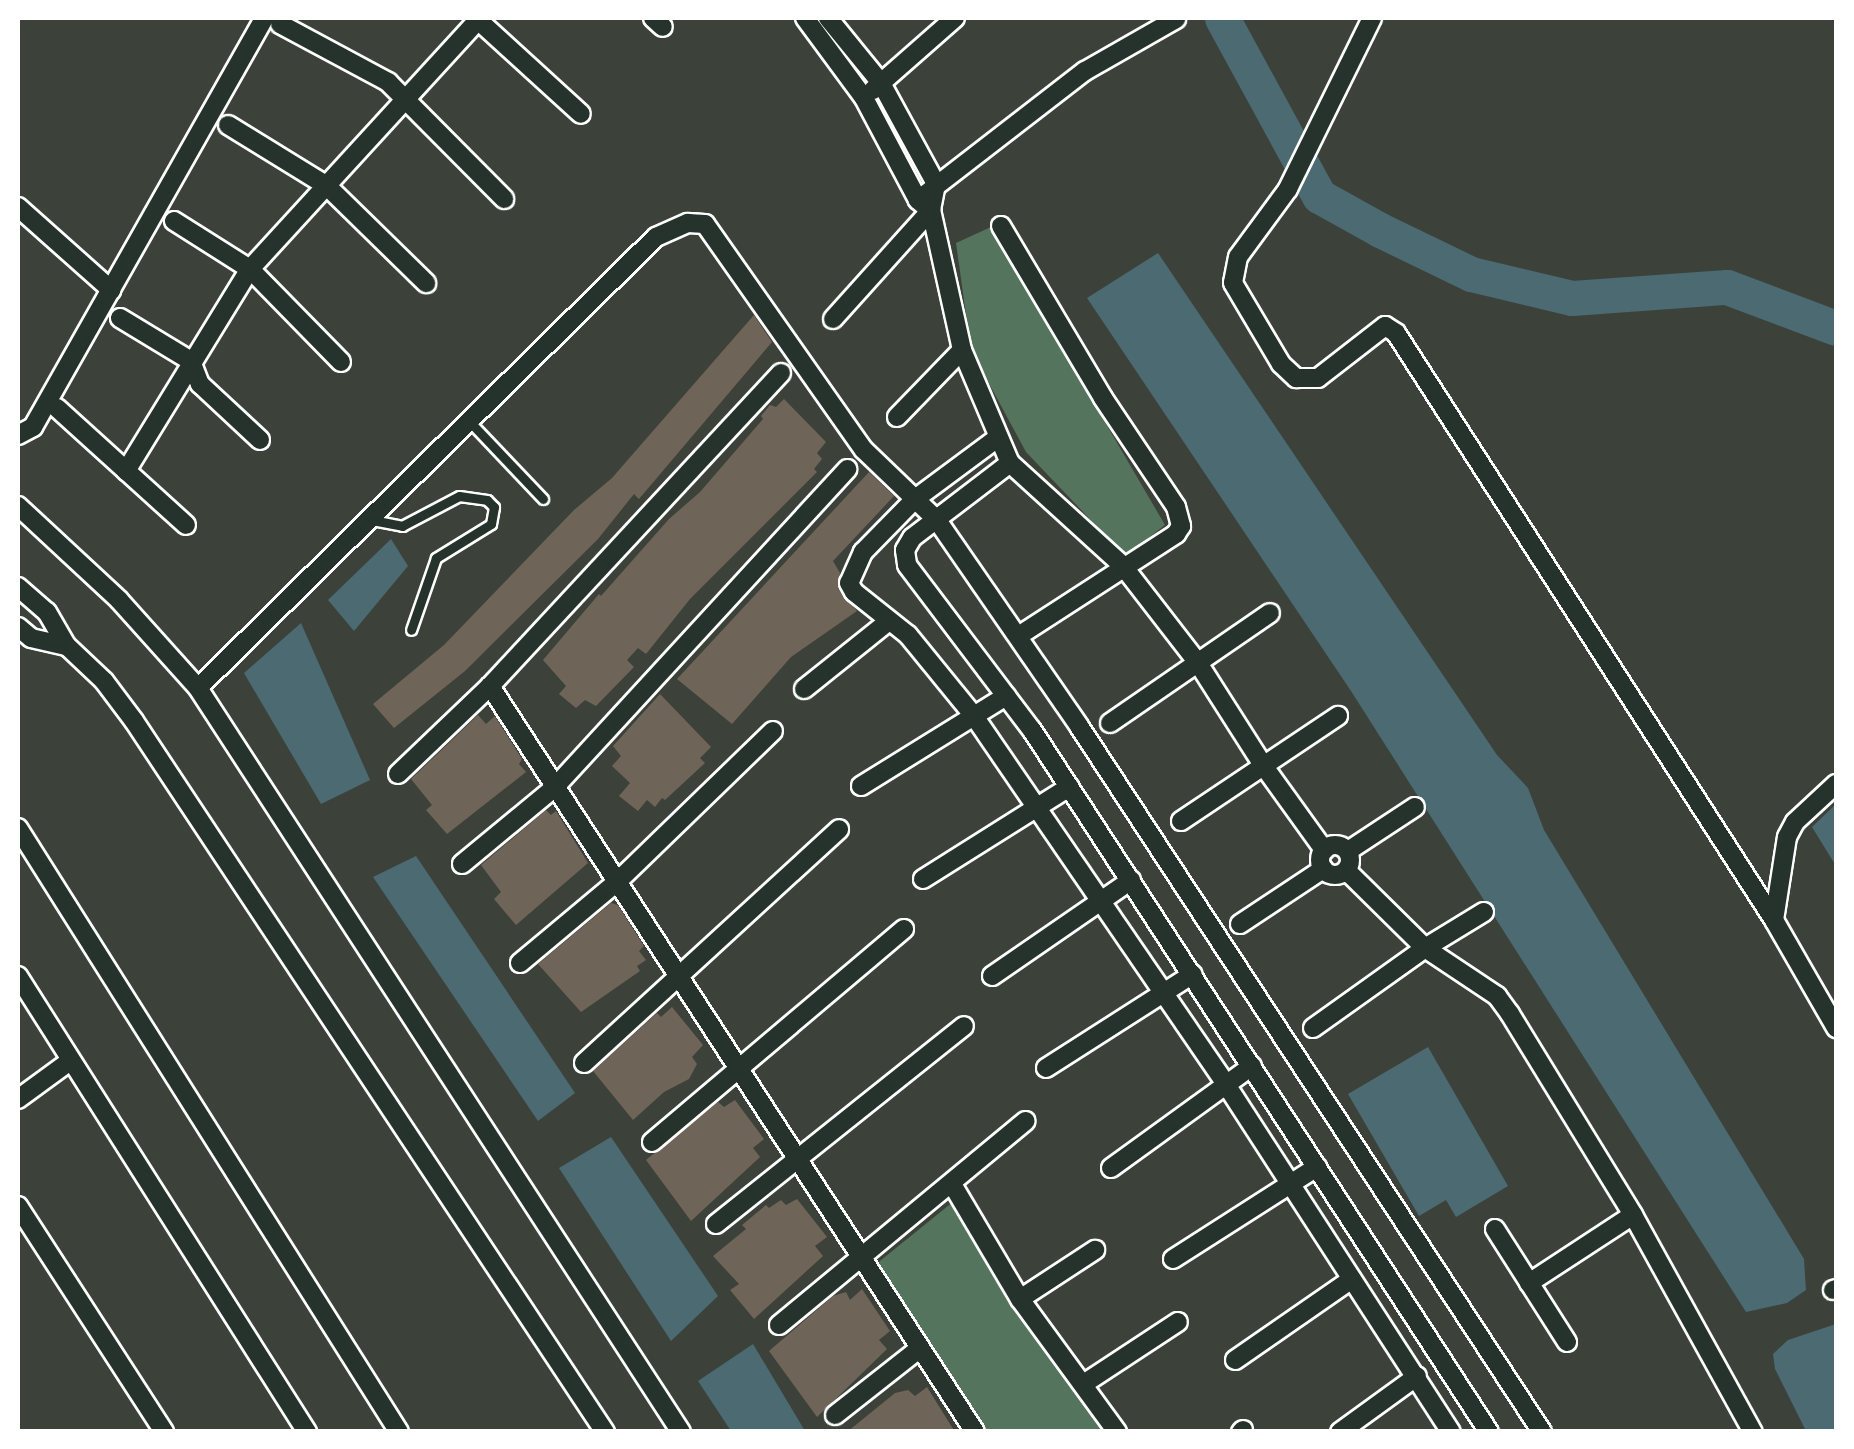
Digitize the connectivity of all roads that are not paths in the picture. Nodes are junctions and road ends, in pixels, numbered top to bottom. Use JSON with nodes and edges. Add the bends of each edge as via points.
{"nodes":[{"id":1,"x":805,"y":18,"type":"edge"},
{"id":2,"x":828,"y":18,"type":"edge"},
{"id":3,"x":956,"y":18,"type":"edge"},
{"id":4,"x":1372,"y":18,"type":"edge"},
{"id":5,"x":479,"y":19,"type":"edge"},
{"id":6,"x":1176,"y":19,"type":"edge"},
{"id":7,"x":272,"y":21,"type":"edge"},
{"id":8,"x":881,"y":84,"type":"junction"},
{"id":9,"x":864,"y":98,"type":"junction"},
{"id":10,"x":405,"y":101,"type":"junction"},
{"id":11,"x":580,"y":114,"type":"dead end"},
{"id":12,"x":228,"y":125,"type":"dead end"},
{"id":13,"x":936,"y":184,"type":"junction"},
{"id":14,"x":328,"y":186,"type":"junction"},
{"id":15,"x":504,"y":199,"type":"dead end"},
{"id":16,"x":924,"y":206,"type":"junction"},
{"id":17,"x":18,"y":207,"type":"edge"},
{"id":18,"x":174,"y":222,"type":"dead end"},
{"id":19,"x":1001,"y":226,"type":"dead end"},
{"id":20,"x":250,"y":269,"type":"junction"},
{"id":21,"x":426,"y":283,"type":"dead end"},
{"id":22,"x":111,"y":290,"type":"junction"},
{"id":23,"x":120,"y":318,"type":"dead end"},
{"id":24,"x":833,"y":319,"type":"dead end"},
{"id":25,"x":962,"y":350,"type":"junction"},
{"id":26,"x":191,"y":361,"type":"junction"},
{"id":27,"x":341,"y":362,"type":"dead end"},
{"id":28,"x":781,"y":373,"type":"dead end"},
{"id":29,"x":58,"y":408,"type":"dead end"},
{"id":30,"x":897,"y":417,"type":"dead end"},
{"id":31,"x":470,"y":422,"type":"junction"},
{"id":32,"x":18,"y":435,"type":"edge"},
{"id":33,"x":996,"y":439,"type":"junction"},
{"id":34,"x":260,"y":440,"type":"dead end"},
{"id":35,"x":1010,"y":464,"type":"junction"},
{"id":36,"x":848,"y":470,"type":"dead end"},
{"id":37,"x":126,"y":471,"type":"junction"},
{"id":38,"x":543,"y":498,"type":"dead end"},
{"id":39,"x":914,"y":500,"type":"junction"},
{"id":40,"x":18,"y":506,"type":"edge"},
{"id":41,"x":372,"y":520,"type":"junction"},
{"id":42,"x":937,"y":520,"type":"junction"},
{"id":43,"x":186,"y":525,"type":"dead end"},
{"id":44,"x":1122,"y":566,"type":"junction"},
{"id":45,"x":18,"y":587,"type":"edge"},
{"id":46,"x":1270,"y":613,"type":"dead end"},
{"id":47,"x":890,"y":621,"type":"junction"},
{"id":48,"x":18,"y":627,"type":"edge"},
{"id":49,"x":411,"y":630,"type":"dead end"},
{"id":50,"x":1026,"y":632,"type":"dead end"},
{"id":51,"x":67,"y":646,"type":"junction"},
{"id":52,"x":1198,"y":663,"type":"junction"},
{"id":53,"x":490,"y":686,"type":"junction"},
{"id":54,"x":198,"y":688,"type":"junction"},
{"id":55,"x":804,"y":689,"type":"dead end"},
{"id":56,"x":1006,"y":696,"type":"junction"},
{"id":57,"x":974,"y":716,"type":"junction"},
{"id":58,"x":1338,"y":716,"type":"dead end"},
{"id":59,"x":1110,"y":724,"type":"dead end"},
{"id":60,"x":773,"y":731,"type":"dead end"},
{"id":61,"x":1262,"y":765,"type":"junction"},
{"id":62,"x":398,"y":774,"type":"dead end"},
{"id":63,"x":1836,"y":784,"type":"edge"},
{"id":64,"x":861,"y":786,"type":"dead end"},
{"id":65,"x":1069,"y":786,"type":"junction"},
{"id":66,"x":556,"y":787,"type":"junction"},
{"id":67,"x":1036,"y":808,"type":"junction"},
{"id":68,"x":1415,"y":808,"type":"dead end"},
{"id":69,"x":1181,"y":822,"type":"dead end"},
{"id":70,"x":18,"y":828,"type":"edge"},
{"id":71,"x":838,"y":829,"type":"dead end"},
{"id":72,"x":1324,"y":850,"type":"junction"},
{"id":73,"x":1348,"y":851,"type":"junction"},
{"id":74,"x":462,"y":864,"type":"dead end"},
{"id":75,"x":1323,"y":870,"type":"junction"},
{"id":76,"x":1347,"y":871,"type":"junction"},
{"id":77,"x":923,"y":879,"type":"dead end"},
{"id":78,"x":1130,"y":880,"type":"junction"},
{"id":79,"x":617,"y":882,"type":"junction"},
{"id":80,"x":1102,"y":900,"type":"junction"},
{"id":81,"x":1484,"y":912,"type":"dead end"},
{"id":82,"x":1774,"y":920,"type":"junction"},
{"id":83,"x":1240,"y":924,"type":"dead end"},
{"id":84,"x":904,"y":929,"type":"dead end"},
{"id":85,"x":1424,"y":948,"type":"junction"},
{"id":86,"x":520,"y":963,"type":"dead end"},
{"id":87,"x":1193,"y":974,"type":"junction"},
{"id":88,"x":18,"y":976,"type":"edge"},
{"id":89,"x":992,"y":976,"type":"dead end"},
{"id":90,"x":679,"y":978,"type":"junction"},
{"id":91,"x":1162,"y":995,"type":"junction"},
{"id":92,"x":964,"y":1026,"type":"dead end"},
{"id":93,"x":1313,"y":1028,"type":"dead end"},
{"id":94,"x":1836,"y":1028,"type":"edge"},
{"id":95,"x":70,"y":1061,"type":"junction"},
{"id":96,"x":584,"y":1062,"type":"dead end"},
{"id":97,"x":1252,"y":1066,"type":"junction"},
{"id":98,"x":1046,"y":1068,"type":"dead end"},
{"id":99,"x":739,"y":1070,"type":"junction"},
{"id":100,"x":1226,"y":1086,"type":"junction"},
{"id":101,"x":18,"y":1099,"type":"edge"},
{"id":102,"x":1026,"y":1121,"type":"dead end"},
{"id":103,"x":652,"y":1142,"type":"dead end"},
{"id":104,"x":798,"y":1156,"type":"junction"},
{"id":105,"x":1317,"y":1167,"type":"junction"},
{"id":106,"x":1111,"y":1168,"type":"dead end"},
{"id":107,"x":952,"y":1184,"type":"junction"},
{"id":108,"x":1289,"y":1186,"type":"junction"},
{"id":109,"x":18,"y":1206,"type":"edge"},
{"id":110,"x":1633,"y":1215,"type":"junction"},
{"id":111,"x":716,"y":1224,"type":"dead end"},
{"id":112,"x":1495,"y":1229,"type":"dead end"},
{"id":113,"x":1095,"y":1250,"type":"dead end"},
{"id":114,"x":862,"y":1258,"type":"junction"},
{"id":115,"x":1173,"y":1259,"type":"dead end"},
{"id":116,"x":1352,"y":1278,"type":"junction"},
{"id":117,"x":1529,"y":1283,"type":"junction"},
{"id":118,"x":1020,"y":1299,"type":"junction"},
{"id":119,"x":1178,"y":1322,"type":"dead end"},
{"id":120,"x":779,"y":1325,"type":"dead end"},
{"id":121,"x":1567,"y":1342,"type":"dead end"},
{"id":122,"x":920,"y":1348,"type":"junction"},
{"id":123,"x":1236,"y":1360,"type":"dead end"},
{"id":124,"x":1417,"y":1376,"type":"junction"},
{"id":125,"x":1085,"y":1383,"type":"junction"},
{"id":126,"x":836,"y":1415,"type":"dead end"},
{"id":127,"x":164,"y":1432,"type":"edge"},
{"id":128,"x":307,"y":1432,"type":"edge"},
{"id":129,"x":399,"y":1432,"type":"edge"},
{"id":130,"x":605,"y":1432,"type":"edge"},
{"id":131,"x":681,"y":1432,"type":"edge"},
{"id":132,"x":975,"y":1432,"type":"edge"},
{"id":133,"x":1117,"y":1432,"type":"edge"},
{"id":134,"x":1340,"y":1432,"type":"edge"},
{"id":135,"x":1451,"y":1432,"type":"edge"},
{"id":136,"x":1489,"y":1432,"type":"edge"},
{"id":137,"x":1542,"y":1432,"type":"edge"},
{"id":138,"x":1753,"y":1432,"type":"edge"}],
"edges":[{"from":1,"to":9,"type":"street"},
{"from":2,"to":8,"type":"street"},
{"from":3,"to":8,"type":"street"},
{"from":4,"to":82,"type":"street","via":[[1288,189],[1238,258],[1233,282],[1296,378],[1318,378],[1385,326],[1396,333]]},
{"from":5,"to":10,"type":"street"},
{"from":5,"to":11,"type":"street"},
{"from":6,"to":13,"type":"street","via":[[1086,71]]},
{"from":7,"to":10,"type":"street","via":[[388,82]]},
{"from":7,"to":22,"type":"street"},
{"from":8,"to":9,"type":"street"},
{"from":8,"to":13,"type":"street"},
{"from":9,"to":16,"type":"street"},
{"from":10,"to":14,"type":"street"},
{"from":10,"to":15,"type":"street"},
{"from":12,"to":14,"type":"street"},
{"from":13,"to":16,"type":"street"},
{"from":14,"to":20,"type":"street"},
{"from":14,"to":21,"type":"street"},
{"from":16,"to":24,"type":"street"},
{"from":16,"to":25,"type":"street"},
{"from":17,"to":22,"type":"street"},
{"from":18,"to":20,"type":"street"},
{"from":19,"to":44,"type":"street","via":[[1176,507],[1176,534]]},
{"from":20,"to":26,"type":"street"},
{"from":20,"to":27,"type":"street"},
{"from":22,"to":32,"type":"street","via":[[33,427]]},
{"from":23,"to":26,"type":"street"},
{"from":25,"to":30,"type":"street"},
{"from":25,"to":33,"type":"street"},
{"from":26,"to":34,"type":"street","via":[[200,384]]},
{"from":26,"to":37,"type":"street"},
{"from":28,"to":53,"type":"street"},
{"from":29,"to":37,"type":"street"},
{"from":31,"to":38,"type":"lane"},
{"from":31,"to":39,"type":"street","via":[[656,237],[688,223],[706,224],[864,450]]},
{"from":31,"to":41,"type":"street"},
{"from":33,"to":35,"type":"street"},
{"from":33,"to":39,"type":"street"},
{"from":35,"to":42,"type":"street"},
{"from":35,"to":44,"type":"street"},
{"from":36,"to":66,"type":"street"},
{"from":37,"to":43,"type":"street"},
{"from":39,"to":42,"type":"street"},
{"from":39,"to":47,"type":"street","via":[[863,552],[850,583]]},
{"from":40,"to":54,"type":"street","via":[[120,600]]},
{"from":41,"to":49,"type":"lane","via":[[402,526],[459,496],[488,500],[494,508],[491,524],[436,558]]},
{"from":41,"to":54,"type":"street"},
{"from":42,"to":56,"type":"street","via":[[912,538],[907,565]]},
{"from":42,"to":137,"type":"street","via":[[1080,726]]},
{"from":44,"to":50,"type":"street"},
{"from":44,"to":52,"type":"street"},
{"from":45,"to":51,"type":"street","via":[[47,612]]},
{"from":46,"to":52,"type":"street"},
{"from":47,"to":55,"type":"street"},
{"from":47,"to":57,"type":"street","via":[[938,667]]},
{"from":48,"to":51,"type":"street","via":[[31,638]]},
{"from":51,"to":130,"type":"street","via":[[134,721]]},
{"from":52,"to":59,"type":"street"},
{"from":52,"to":61,"type":"street"},
{"from":53,"to":62,"type":"street"},
{"from":53,"to":66,"type":"street"},
{"from":54,"to":131,"type":"street"},
{"from":56,"to":57,"type":"street"},
{"from":56,"to":65,"type":"street"},
{"from":57,"to":64,"type":"street"},
{"from":57,"to":67,"type":"street"},
{"from":58,"to":61,"type":"street"},
{"from":60,"to":79,"type":"street"},
{"from":61,"to":69,"type":"street"},
{"from":61,"to":72,"type":"street"},
{"from":63,"to":82,"type":"street","via":[[1787,837]]},
{"from":65,"to":67,"type":"street"},
{"from":65,"to":78,"type":"street"},
{"from":66,"to":74,"type":"street"},
{"from":66,"to":79,"type":"street"},
{"from":67,"to":77,"type":"street"},
{"from":67,"to":80,"type":"street"},
{"from":68,"to":73,"type":"street"},
{"from":70,"to":129,"type":"street"},
{"from":71,"to":90,"type":"street"},
{"from":72,"to":73,"type":"street","via":[[1336,845]]},
{"from":72,"to":75,"type":"street"},
{"from":73,"to":76,"type":"street"},
{"from":75,"to":76,"type":"street","via":[[1334,876]]},
{"from":75,"to":83,"type":"street"},
{"from":76,"to":85,"type":"street"},
{"from":78,"to":80,"type":"street"},
{"from":78,"to":87,"type":"street"},
{"from":79,"to":86,"type":"street"},
{"from":79,"to":90,"type":"street"},
{"from":80,"to":89,"type":"street"},
{"from":80,"to":91,"type":"street"},
{"from":81,"to":85,"type":"street"},
{"from":82,"to":94,"type":"street"},
{"from":84,"to":99,"type":"street"},
{"from":85,"to":93,"type":"street"},
{"from":85,"to":110,"type":"street","via":[[1497,996]]},
{"from":87,"to":91,"type":"street"},
{"from":87,"to":97,"type":"street"},
{"from":88,"to":95,"type":"street"},
{"from":90,"to":96,"type":"street"},
{"from":90,"to":99,"type":"street"},
{"from":91,"to":98,"type":"street"},
{"from":91,"to":100,"type":"street"},
{"from":92,"to":104,"type":"street"},
{"from":95,"to":101,"type":"street"},
{"from":95,"to":128,"type":"street"},
{"from":97,"to":100,"type":"street"},
{"from":97,"to":105,"type":"street"},
{"from":99,"to":103,"type":"street"},
{"from":99,"to":104,"type":"street"},
{"from":100,"to":106,"type":"street"},
{"from":100,"to":108,"type":"street"},
{"from":102,"to":107,"type":"street"},
{"from":104,"to":111,"type":"street"},
{"from":104,"to":114,"type":"street"},
{"from":105,"to":108,"type":"street"},
{"from":105,"to":136,"type":"street"},
{"from":107,"to":114,"type":"street"},
{"from":107,"to":118,"type":"street"},
{"from":108,"to":115,"type":"street"},
{"from":108,"to":116,"type":"street"},
{"from":109,"to":127,"type":"street"},
{"from":110,"to":117,"type":"street"},
{"from":110,"to":138,"type":"street"},
{"from":112,"to":117,"type":"street"},
{"from":113,"to":118,"type":"street"},
{"from":114,"to":120,"type":"street"},
{"from":114,"to":122,"type":"street"},
{"from":116,"to":123,"type":"street"},
{"from":116,"to":124,"type":"street"},
{"from":117,"to":121,"type":"street"},
{"from":118,"to":125,"type":"street"},
{"from":119,"to":125,"type":"street"},
{"from":122,"to":126,"type":"street"},
{"from":122,"to":132,"type":"street"},
{"from":124,"to":134,"type":"street"},
{"from":124,"to":135,"type":"street"},
{"from":125,"to":133,"type":"street"}]}
